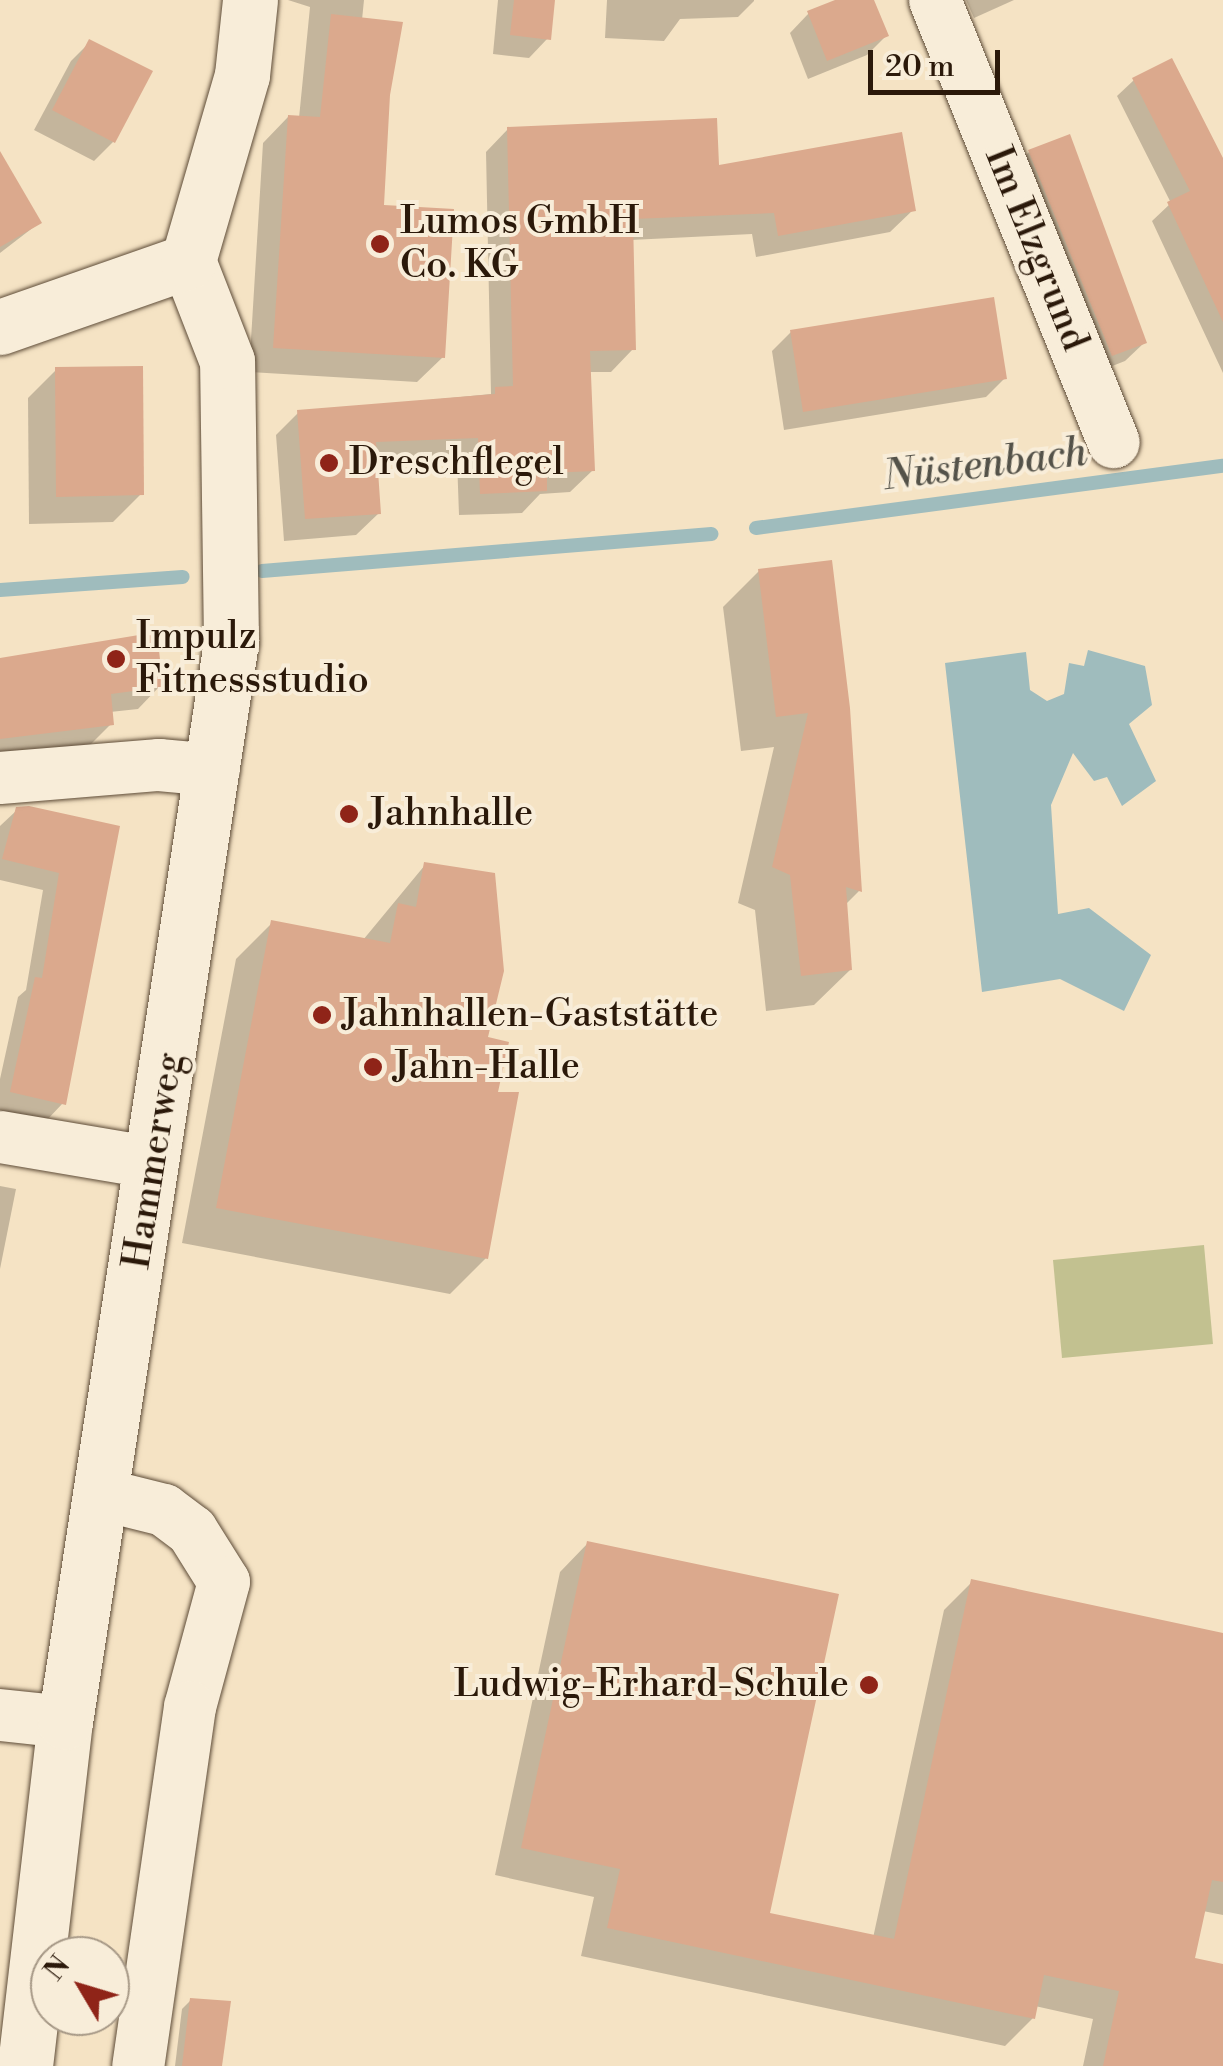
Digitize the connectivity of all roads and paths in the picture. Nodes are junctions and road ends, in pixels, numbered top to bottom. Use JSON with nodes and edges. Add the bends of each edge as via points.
{"nodes":[{"id":1,"x":250,"y":0,"type":"edge"},
{"id":2,"x":935,"y":0,"type":"edge"},
{"id":3,"x":188,"y":261,"type":"junction"},
{"id":4,"x":0,"y":327,"type":"edge"},
{"id":5,"x":1114,"y":442,"type":"dead end"},
{"id":6,"x":214,"y":770,"type":"junction"},
{"id":7,"x":0,"y":778,"type":"edge"},
{"id":8,"x":0,"y":1138,"type":"edge"},
{"id":9,"x":153,"y":1163,"type":"junction"},
{"id":10,"x":100,"y":1494,"type":"junction"},
{"id":11,"x":0,"y":1715,"type":"edge"},
{"id":12,"x":65,"y":1722,"type":"junction"},
{"id":13,"x":25,"y":2066,"type":"edge"},
{"id":14,"x":138,"y":2066,"type":"edge"}],
"edges":[{"from":1,"to":3,"type":"street","via":[[242,75]]},
{"from":2,"to":5,"type":"street","name":"Im Elzgrund"},
{"from":3,"to":4,"type":"street"},
{"from":3,"to":6,"type":"street","name":"Hammerweg","via":[[227,361],[234,602]]},
{"from":6,"to":7,"type":"street","via":[[159,765]]},
{"from":6,"to":9,"type":"street","name":"Hammerweg"},
{"from":8,"to":9,"type":"street"},
{"from":9,"to":10,"type":"street","name":"Hammerweg"},
{"from":10,"to":12,"type":"street","name":"Hammerweg"},
{"from":10,"to":14,"type":"street","via":[[164,1510],[192,1530],[224,1582],[190,1708]]},
{"from":11,"to":12,"type":"street"},
{"from":12,"to":13,"type":"street","name":"Hammerweg"}]}
